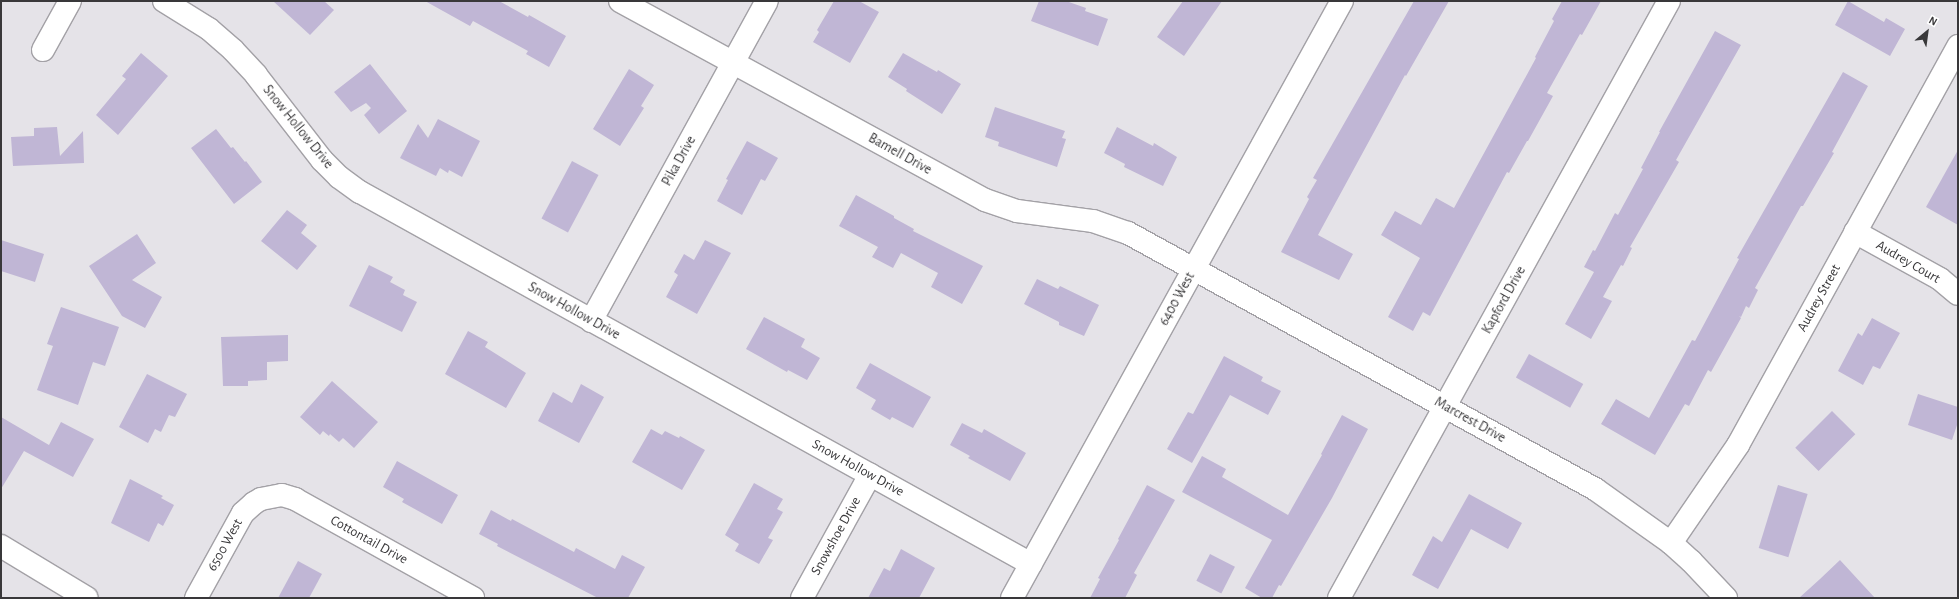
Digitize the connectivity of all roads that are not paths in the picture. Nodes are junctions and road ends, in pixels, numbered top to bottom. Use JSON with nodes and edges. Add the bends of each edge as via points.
{"nodes":[{"id":1,"x":70,"y":1,"type":"edge"},
{"id":2,"x":164,"y":1,"type":"edge"},
{"id":3,"x":620,"y":1,"type":"edge"},
{"id":4,"x":767,"y":1,"type":"edge"},
{"id":5,"x":1342,"y":1,"type":"edge"},
{"id":6,"x":1669,"y":1,"type":"edge"},
{"id":7,"x":1958,"y":46,"type":"edge"},
{"id":8,"x":43,"y":50,"type":"dead end"},
{"id":9,"x":733,"y":63,"type":"junction"},
{"id":10,"x":1855,"y":232,"type":"junction"},
{"id":11,"x":1194,"y":270,"type":"junction"},
{"id":12,"x":1958,"y":294,"type":"edge"},
{"id":13,"x":591,"y":321,"type":"junction"},
{"id":14,"x":1445,"y":407,"type":"junction"},
{"id":15,"x":870,"y":475,"type":"junction"},
{"id":16,"x":261,"y":499,"type":"joint"},
{"id":17,"x":1671,"y":543,"type":"junction"},
{"id":18,"x":1,"y":546,"type":"edge"},
{"id":19,"x":1031,"y":564,"type":"junction"},
{"id":20,"x":87,"y":598,"type":"edge"},
{"id":21,"x":196,"y":598,"type":"edge"},
{"id":22,"x":473,"y":598,"type":"edge"},
{"id":23,"x":802,"y":598,"type":"edge"},
{"id":24,"x":1012,"y":598,"type":"edge"},
{"id":25,"x":1339,"y":598,"type":"edge"},
{"id":26,"x":1726,"y":598,"type":"edge"}],
"edges":[{"from":1,"to":8,"type":"street"},
{"from":2,"to":13,"type":"street","name":"Snow Hollow Drive","via":[[209,29],[233,50],[256,75],[322,160],[349,185]]},
{"from":3,"to":9,"type":"street","name":"Bamell Drive"},
{"from":4,"to":9,"type":"street","name":"Pika Drive"},
{"from":5,"to":11,"type":"street","name":"6400 West"},
{"from":6,"to":14,"type":"street","name":"Kapford Drive"},
{"from":7,"to":10,"type":"street","name":"Audrey Street"},
{"from":9,"to":11,"type":"street","name":"Bamell Drive","via":[[985,200],[1023,213],[1093,222],[1116,228]]},
{"from":9,"to":13,"type":"street","name":"Pika Drive"},
{"from":10,"to":12,"type":"street","name":"Audrey Court","via":[[1940,279]]},
{"from":10,"to":17,"type":"street","name":"Audrey Street","via":[[1738,445]]},
{"from":11,"to":14,"type":"street","name":"Marcrest Drive"},
{"from":11,"to":19,"type":"street","name":"6400 West"},
{"from":13,"to":15,"type":"street","name":"Snow Hollow Drive"},
{"from":14,"to":17,"type":"street","name":"Marcrest Drive","via":[[1595,489]]},
{"from":14,"to":25,"type":"street","name":"Kapford Drive"},
{"from":15,"to":19,"type":"street","name":"Snow Hollow Drive"},
{"from":15,"to":23,"type":"street","name":"Snowshoe Drive"},
{"from":16,"to":21,"type":"street","name":"6500 West","via":[[248,507],[238,520]]},
{"from":16,"to":22,"type":"street","name":"Cottontail Drive","via":[[282,495],[295,499]]},
{"from":17,"to":26,"type":"street","name":"Marcrest Drive"},
{"from":18,"to":20,"type":"street"},
{"from":19,"to":24,"type":"street","name":"6400 West"}]}
